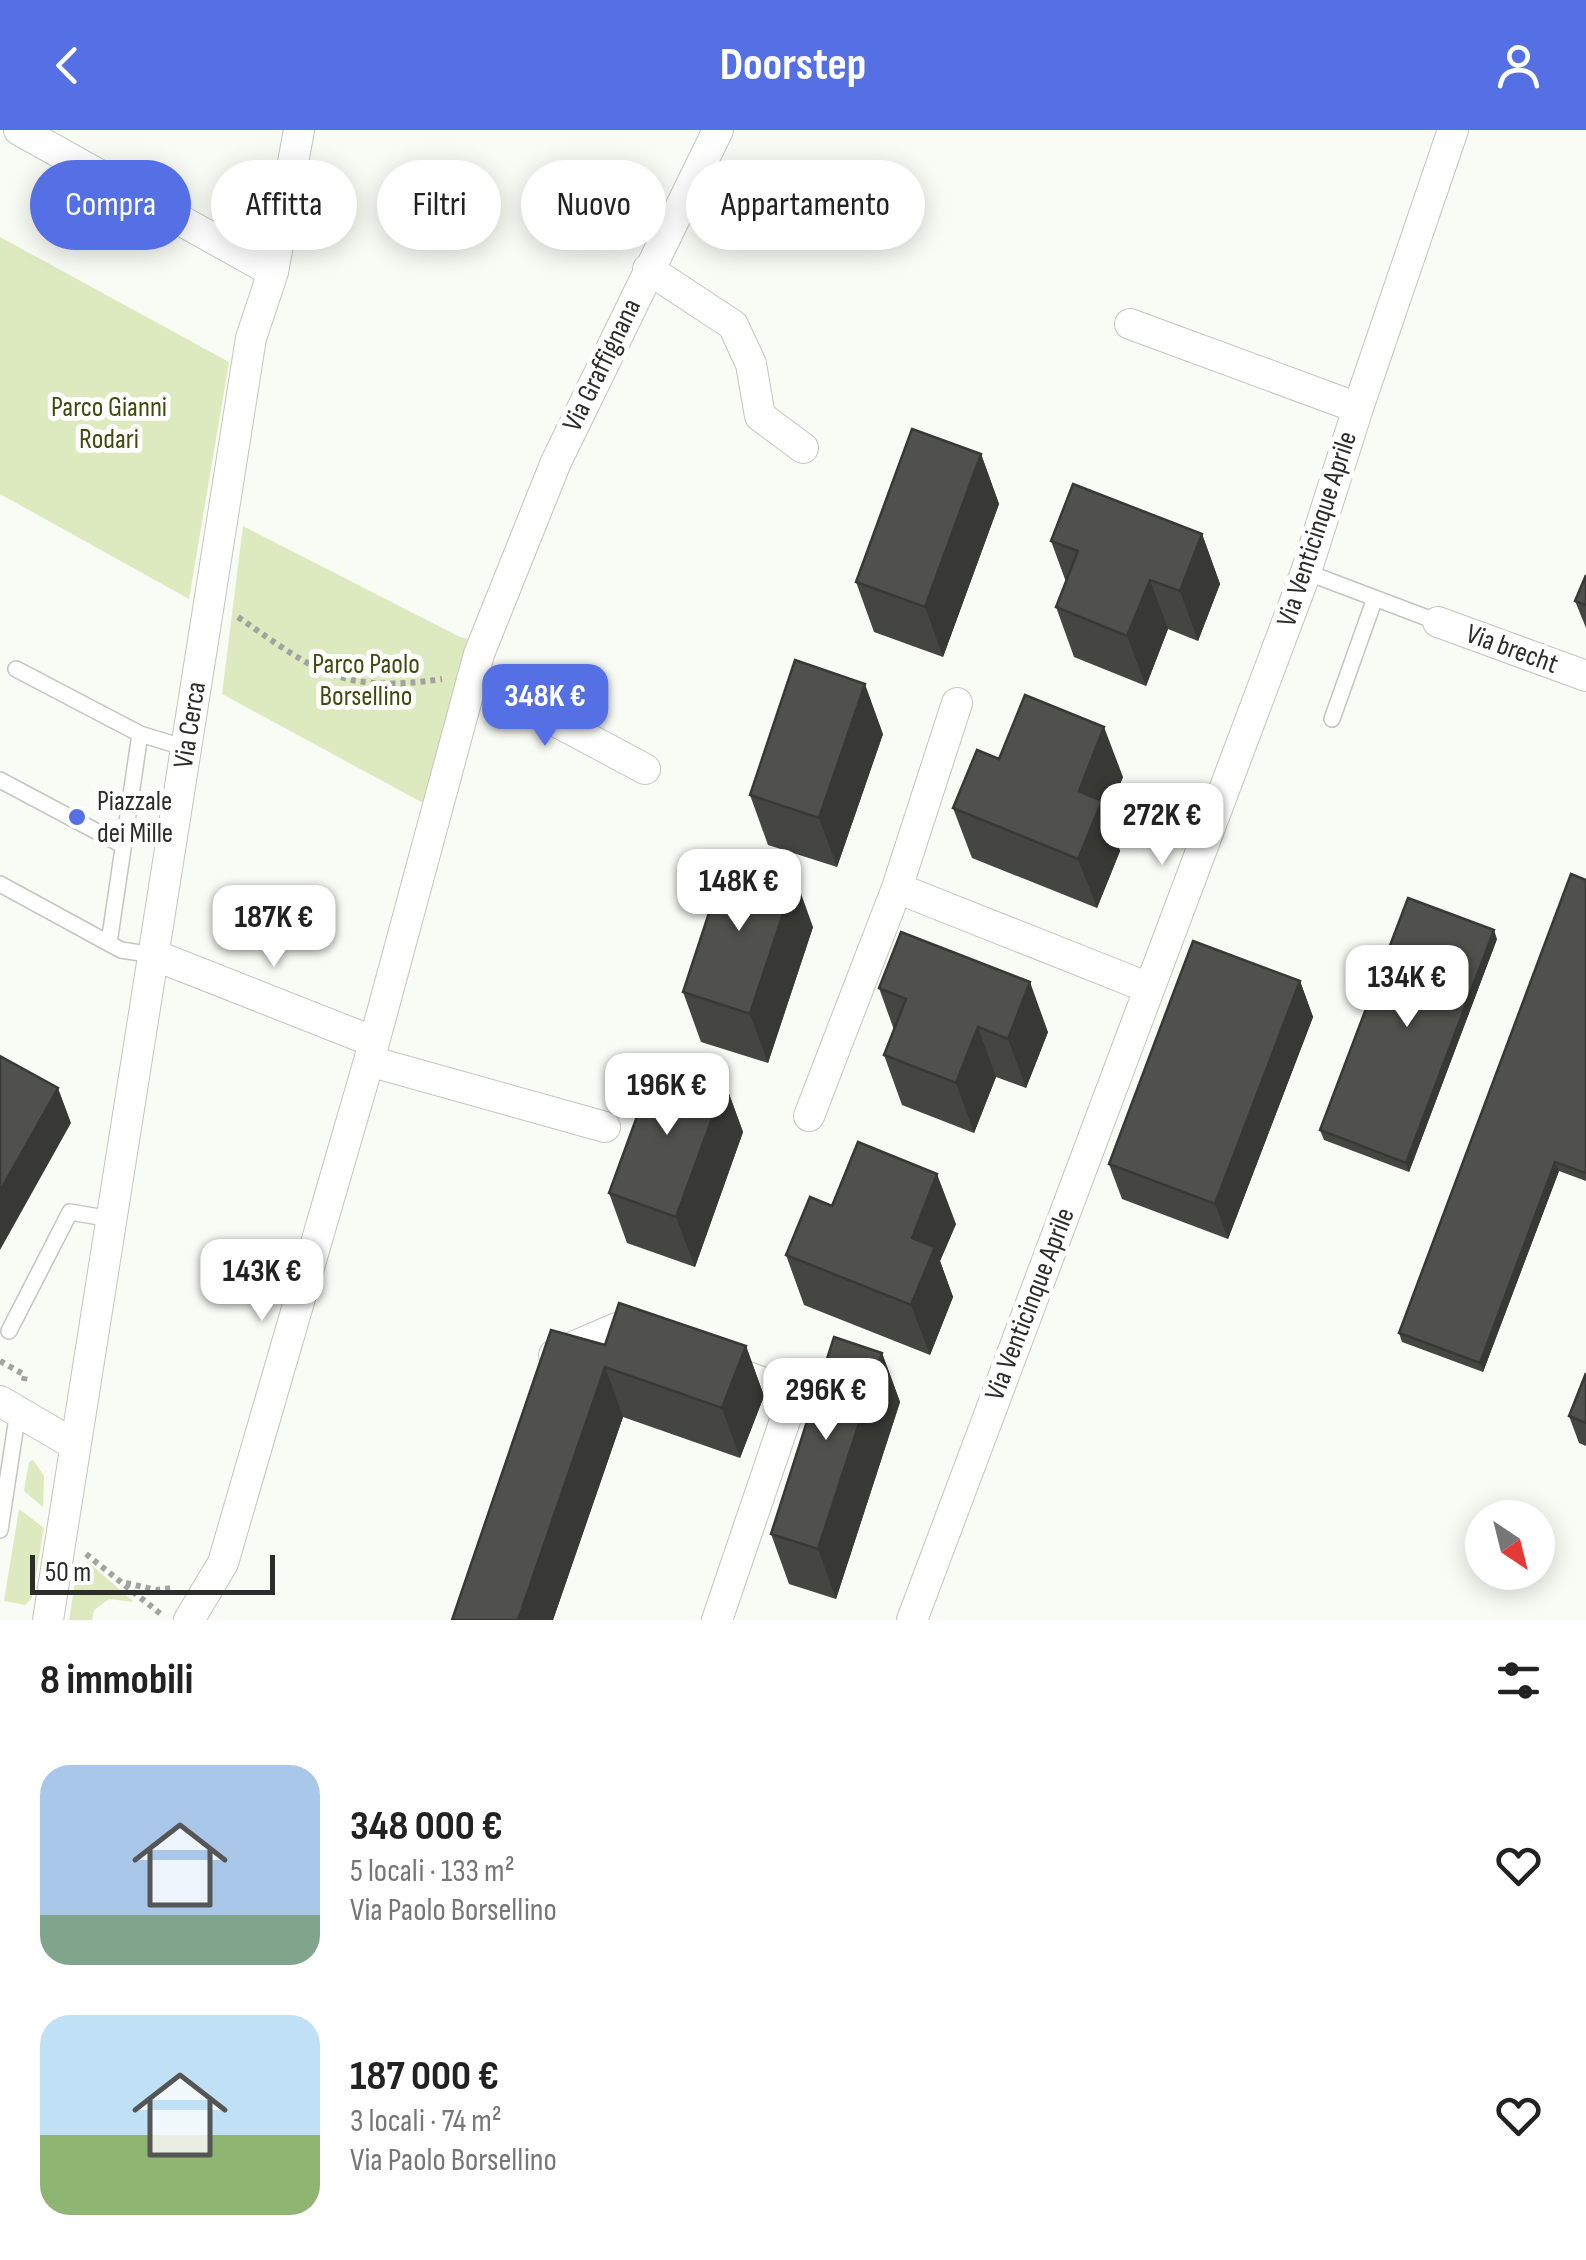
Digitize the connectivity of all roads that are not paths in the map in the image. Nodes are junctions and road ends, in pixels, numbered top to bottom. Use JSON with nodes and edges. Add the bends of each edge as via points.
{"nodes":[{"id":1,"x":19,"y":130,"type":"edge"},
{"id":2,"x":299,"y":130,"type":"edge"},
{"id":3,"x":718,"y":130,"type":"edge"},
{"id":4,"x":1453,"y":130,"type":"edge"},
{"id":5,"x":648,"y":269,"type":"junction"},
{"id":6,"x":273,"y":272,"type":"junction"},
{"id":7,"x":1130,"y":324,"type":"dead end"},
{"id":8,"x":1358,"y":408,"type":"junction"},
{"id":9,"x":802,"y":448,"type":"dead end"},
{"id":10,"x":1306,"y":572,"type":"junction"},
{"id":11,"x":1375,"y":598,"type":"junction"},
{"id":12,"x":1438,"y":622,"type":"joint"},
{"id":13,"x":16,"y":669,"type":"dead end"},
{"id":14,"x":1586,"y":676,"type":"edge"},
{"id":15,"x":473,"y":677,"type":"junction"},
{"id":16,"x":957,"y":703,"type":"dead end"},
{"id":17,"x":1332,"y":719,"type":"dead end"},
{"id":18,"x":140,"y":734,"type":"junction"},
{"id":19,"x":186,"y":748,"type":"junction"},
{"id":20,"x":645,"y":768,"type":"dead end"},
{"id":21,"x":0,"y":780,"type":"edge"},
{"id":22,"x":122,"y":845,"type":"junction"},
{"id":23,"x":0,"y":884,"type":"edge"},
{"id":24,"x":896,"y":888,"type":"junction"},
{"id":25,"x":109,"y":943,"type":"junction"},
{"id":26,"x":154,"y":955,"type":"junction"},
{"id":27,"x":1149,"y":988,"type":"junction"},
{"id":28,"x":370,"y":1051,"type":"junction"},
{"id":29,"x":809,"y":1116,"type":"dead end"},
{"id":30,"x":605,"y":1126,"type":"dead end"},
{"id":31,"x":111,"y":1219,"type":"junction"},
{"id":32,"x":9,"y":1331,"type":"dead end"},
{"id":33,"x":547,"y":1373,"type":"edge"},
{"id":34,"x":9,"y":1406,"type":"edge"},
{"id":35,"x":75,"y":1445,"type":"junction"},
{"id":36,"x":0,"y":1530,"type":"edge"},
{"id":37,"x":48,"y":1620,"type":"edge"},
{"id":38,"x":189,"y":1620,"type":"edge"},
{"id":39,"x":717,"y":1620,"type":"edge"},
{"id":40,"x":912,"y":1620,"type":"edge"}],
"edges":[{"from":1,"to":6,"type":"street"},
{"from":2,"to":6,"type":"street","name":"Via Cerca"},
{"from":3,"to":5,"type":"street","name":"Via Graffignana"},
{"from":4,"to":8,"type":"street","name":"Via Venticinque Aprile"},
{"from":5,"to":9,"type":"street","name":"Via Graffignana","via":[[734,325],[751,364],[760,416]]},
{"from":5,"to":15,"type":"street","name":"Via Graffignana","via":[[556,462]]},
{"from":6,"to":19,"type":"street","name":"Via Cerca","via":[[252,338]]},
{"from":7,"to":8,"type":"street","name":"Via Venticinque Aprile"},
{"from":8,"to":10,"type":"street","name":"Via Venticinque Aprile"},
{"from":10,"to":11,"type":"lane"},
{"from":10,"to":27,"type":"street","name":"Via Venticinque Aprile"},
{"from":11,"to":12,"type":"lane"},
{"from":11,"to":17,"type":"lane"},
{"from":12,"to":14,"type":"street","name":"Via brecht"},
{"from":13,"to":18,"type":"lane"},
{"from":15,"to":20,"type":"street"},
{"from":15,"to":28,"type":"street","name":"Via Graffignana"},
{"from":16,"to":24,"type":"street"},
{"from":18,"to":19,"type":"lane"},
{"from":18,"to":22,"type":"lane"},
{"from":19,"to":26,"type":"street","name":"Via Cerca"},
{"from":21,"to":22,"type":"lane"},
{"from":22,"to":25,"type":"lane"},
{"from":23,"to":25,"type":"lane"},
{"from":24,"to":27,"type":"street"},
{"from":24,"to":29,"type":"street"},
{"from":25,"to":26,"type":"lane"},
{"from":26,"to":28,"type":"street"},
{"from":26,"to":31,"type":"street","name":"Via Cerca"},
{"from":27,"to":40,"type":"street","name":"Via Venticinque Aprile"},
{"from":28,"to":30,"type":"street"},
{"from":28,"to":38,"type":"street","name":"Via Graffignana","via":[[223,1562]]},
{"from":31,"to":32,"type":"lane","via":[[70,1212]]},
{"from":31,"to":35,"type":"street","name":"Via Cerca"},
{"from":33,"to":39,"type":"street","via":[[553,1356],[616,1328],[794,1394]]},
{"from":34,"to":35,"type":"street"},
{"from":34,"to":36,"type":"lane"},
{"from":35,"to":37,"type":"street","name":"Via Cerca"}]}
